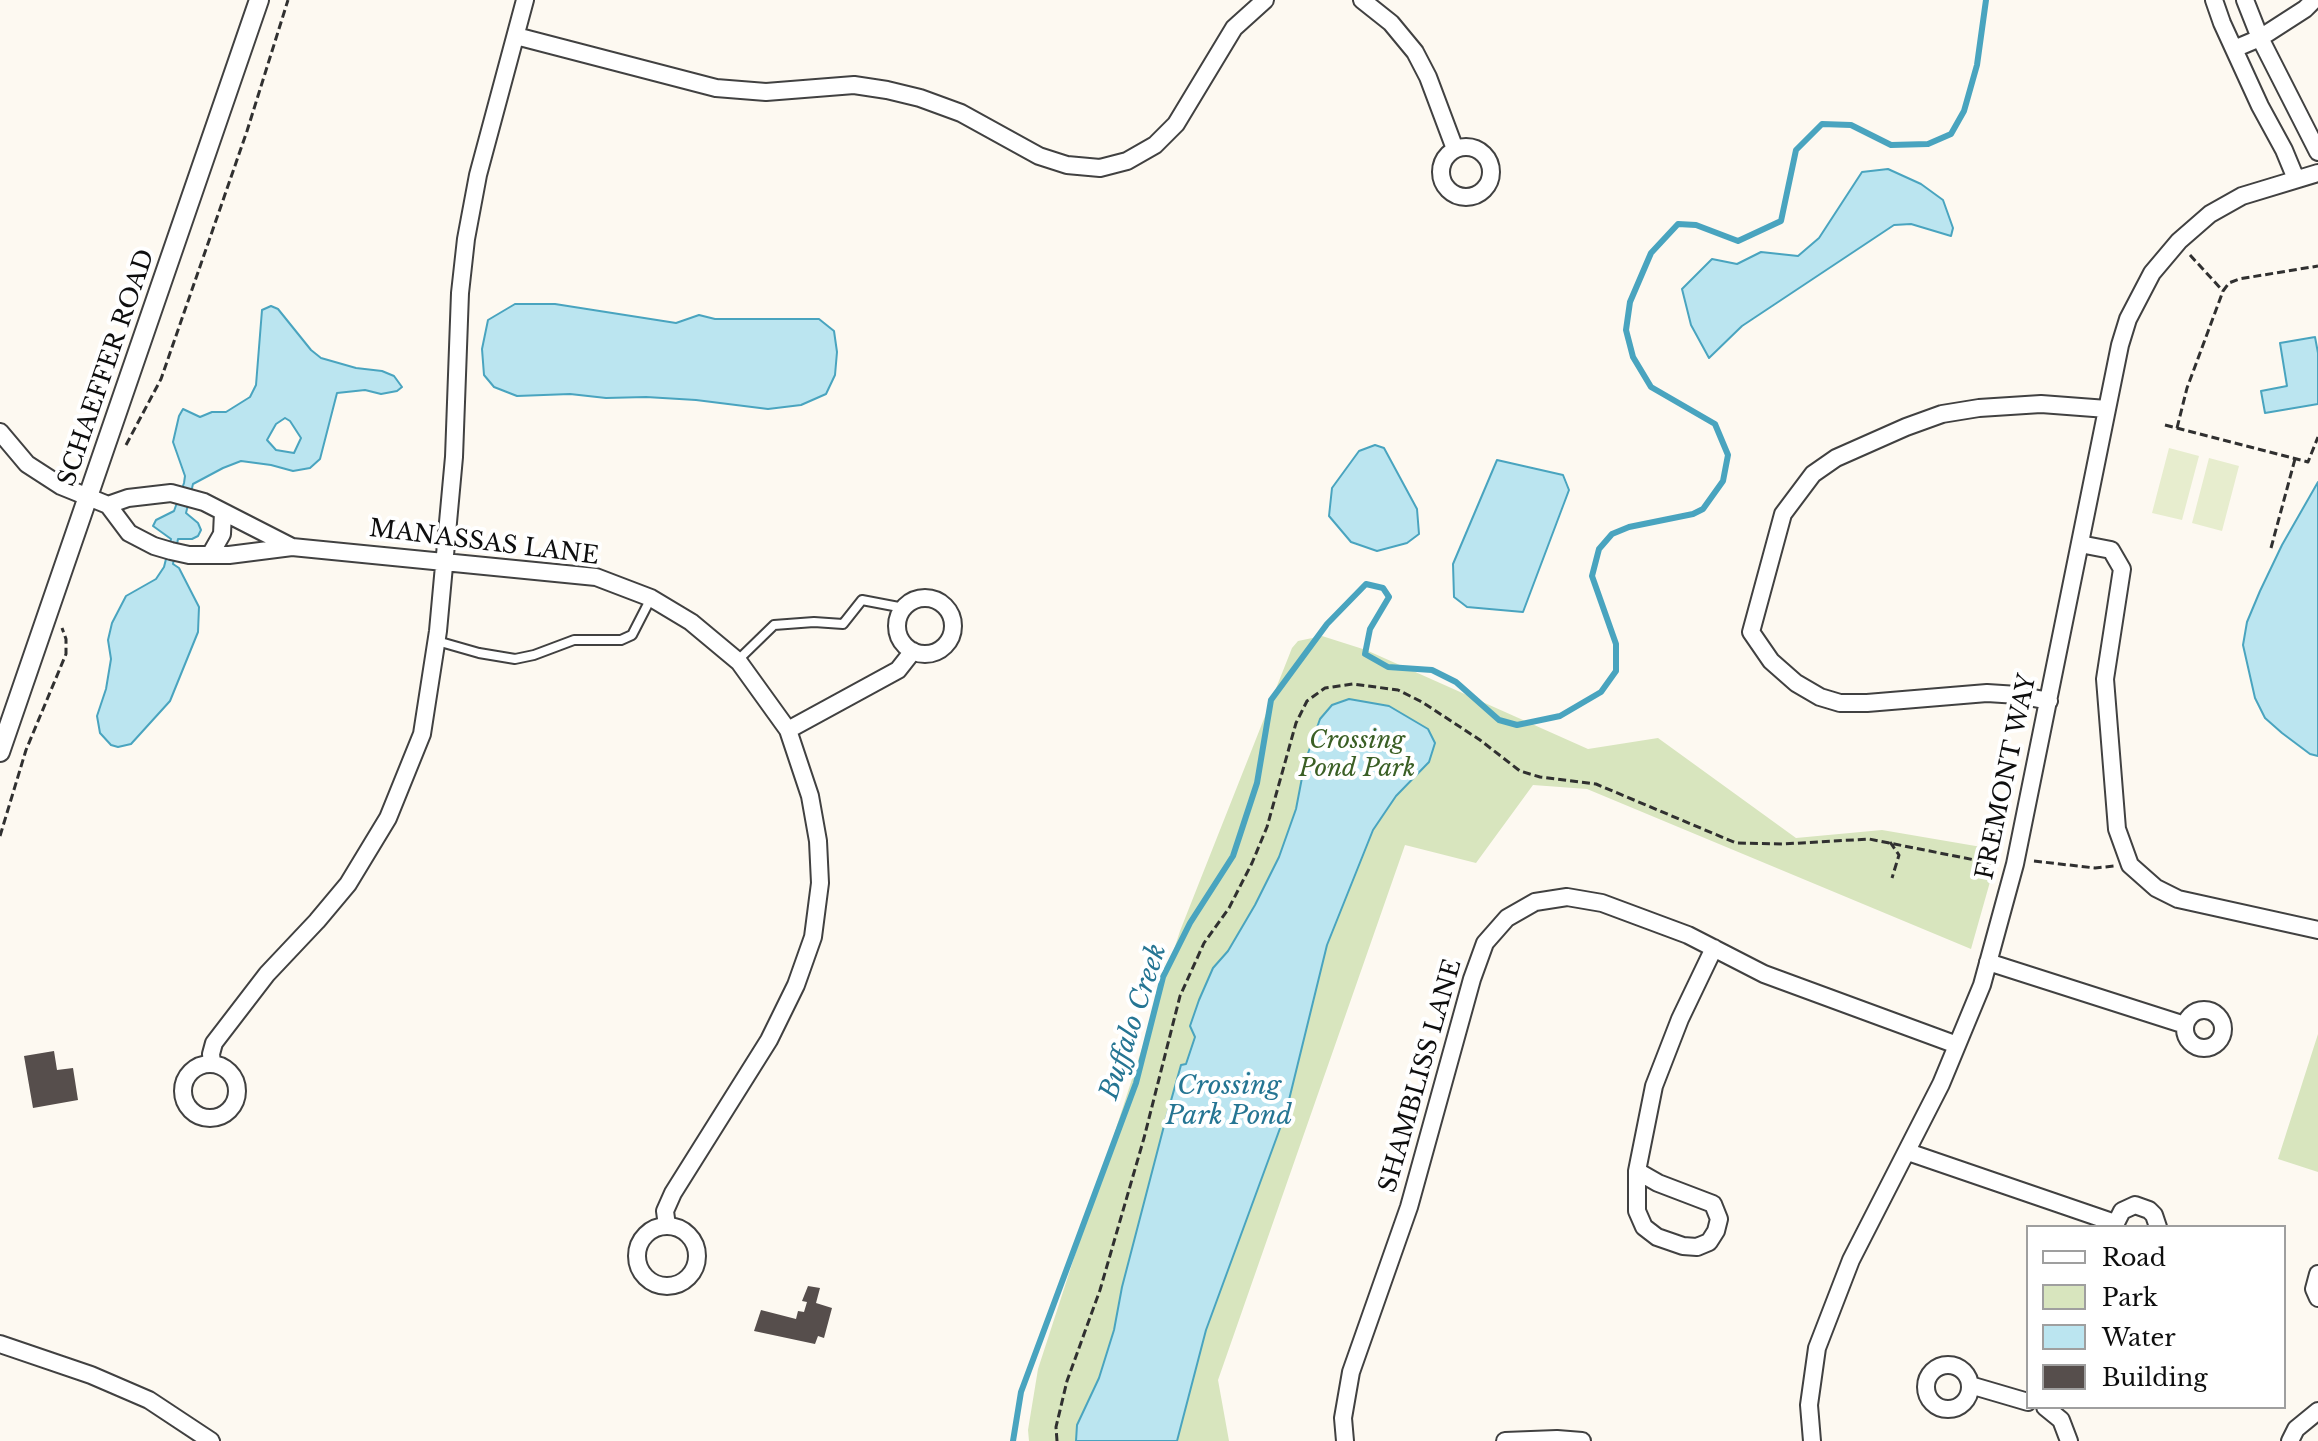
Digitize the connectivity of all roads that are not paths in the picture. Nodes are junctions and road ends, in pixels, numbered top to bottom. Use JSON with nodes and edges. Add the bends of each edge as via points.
{"nodes":[{"id":1,"x":259,"y":0,"type":"edge"},
{"id":2,"x":525,"y":0,"type":"edge"},
{"id":3,"x":1265,"y":0,"type":"edge"},
{"id":4,"x":1362,"y":0,"type":"edge"},
{"id":5,"x":2214,"y":0,"type":"edge"},
{"id":6,"x":2245,"y":0,"type":"edge"},
{"id":7,"x":2314,"y":0,"type":"edge"},
{"id":8,"x":516,"y":36,"type":"junction"},
{"id":9,"x":2260,"y":38,"type":"junction"},
{"id":10,"x":2234,"y":49,"type":"junction"},
{"id":11,"x":1455,"y":149,"type":"dead end"},
{"id":12,"x":2318,"y":152,"type":"edge"},
{"id":13,"x":2318,"y":173,"type":"edge"},
{"id":14,"x":2296,"y":179,"type":"junction"},
{"id":15,"x":2107,"y":409,"type":"junction"},
{"id":16,"x":0,"y":432,"type":"edge"},
{"id":17,"x":87,"y":498,"type":"junction"},
{"id":18,"x":108,"y":505,"type":"junction"},
{"id":19,"x":223,"y":512,"type":"junction"},
{"id":20,"x":2080,"y":544,"type":"junction"},
{"id":21,"x":292,"y":547,"type":"junction"},
{"id":22,"x":210,"y":555,"type":"junction"},
{"id":23,"x":444,"y":560,"type":"junction"},
{"id":24,"x":651,"y":598,"type":"junction"},
{"id":25,"x":904,"y":608,"type":"junction"},
{"id":26,"x":437,"y":641,"type":"junction"},
{"id":27,"x":913,"y":651,"type":"junction"},
{"id":28,"x":737,"y":660,"type":"junction"},
{"id":29,"x":2049,"y":701,"type":"junction"},
{"id":30,"x":788,"y":730,"type":"junction"},
{"id":31,"x":0,"y":752,"type":"edge"},
{"id":32,"x":2318,"y":930,"type":"edge"},
{"id":33,"x":1714,"y":948,"type":"junction"},
{"id":34,"x":1988,"y":962,"type":"junction"},
{"id":35,"x":2185,"y":1025,"type":"dead end"},
{"id":36,"x":1957,"y":1045,"type":"junction"},
{"id":37,"x":212,"y":1063,"type":"dead end"},
{"id":38,"x":1908,"y":1152,"type":"junction"},
{"id":39,"x":1637,"y":1171,"type":"junction"},
{"id":40,"x":2114,"y":1225,"type":"edge"},
{"id":41,"x":2157,"y":1225,"type":"edge"},
{"id":42,"x":667,"y":1226,"type":"dead end"},
{"id":43,"x":2318,"y":1274,"type":"edge"},
{"id":44,"x":2318,"y":1298,"type":"edge"},
{"id":45,"x":0,"y":1344,"type":"edge"},
{"id":46,"x":1970,"y":1385,"type":"dead end"},
{"id":47,"x":2026,"y":1401,"type":"edge"},
{"id":48,"x":2047,"y":1409,"type":"edge"},
{"id":49,"x":2318,"y":1411,"type":"edge"},
{"id":50,"x":211,"y":1441,"type":"edge"},
{"id":51,"x":1345,"y":1441,"type":"edge"},
{"id":52,"x":1505,"y":1441,"type":"edge"},
{"id":53,"x":1582,"y":1441,"type":"edge"},
{"id":54,"x":1812,"y":1441,"type":"edge"},
{"id":55,"x":2069,"y":1441,"type":"edge"},
{"id":56,"x":2290,"y":1441,"type":"edge"}],
"edges":[{"from":1,"to":17,"type":"street","name":"SCHAEFFER ROAD"},
{"from":2,"to":8,"type":"street"},
{"from":3,"to":8,"type":"street","via":[[1234,28],[1176,124],[1155,145],[1100,168],[1039,156],[961,113],[887,90],[854,85],[766,92],[716,88]]},
{"from":4,"to":11,"type":"street","via":[[1415,52]]},
{"from":5,"to":10,"type":"street"},
{"from":6,"to":9,"type":"street"},
{"from":7,"to":9,"type":"street"},
{"from":8,"to":23,"type":"street","via":[[466,239]]},
{"from":9,"to":10,"type":"street"},
{"from":9,"to":12,"type":"street"},
{"from":10,"to":14,"type":"street"},
{"from":13,"to":14,"type":"street","name":"FREMONT WAY"},
{"from":14,"to":15,"type":"street","name":"FREMONT WAY","via":[[2242,196],[2210,214],[2152,273],[2128,319]]},
{"from":15,"to":20,"type":"street","name":"FREMONT WAY"},
{"from":15,"to":29,"type":"street","via":[[2041,404],[1942,414],[1836,458],[1813,474],[1783,514],[1751,632],[1771,661],[1796,683],[1840,703],[1987,693]]},
{"from":16,"to":17,"type":"street","via":[[27,464]]},
{"from":17,"to":18,"type":"street"},
{"from":17,"to":31,"type":"street","name":"SCHAEFFER ROAD"},
{"from":18,"to":19,"type":"street","name":"MANASSAS LANE","via":[[171,493]]},
{"from":18,"to":22,"type":"street","via":[[129,533],[154,546]]},
{"from":19,"to":21,"type":"street","name":"MANASSAS LANE"},
{"from":19,"to":22,"type":"street","via":[[222,534]]},
{"from":20,"to":29,"type":"street","name":"FREMONT WAY"},
{"from":20,"to":32,"type":"street","via":[[2111,550],[2122,569],[2105,679],[2117,829],[2130,865],[2178,899]]},
{"from":21,"to":22,"type":"street"},
{"from":21,"to":23,"type":"street","name":"MANASSAS LANE"},
{"from":23,"to":24,"type":"street","name":"MANASSAS LANE","via":[[596,577]]},
{"from":23,"to":26,"type":"street"},
{"from":24,"to":26,"type":"lane","via":[[632,635],[621,640],[574,640],[515,659]]},
{"from":24,"to":28,"type":"street","name":"MANASSAS LANE"},
{"from":25,"to":27,"type":"street","via":[[897,628]]},
{"from":25,"to":27,"type":"street","via":[[927,598],[944,605],[952,620],[945,645],[930,653]]},
{"from":25,"to":28,"type":"lane","via":[[862,600],[843,624],[774,625]]},
{"from":26,"to":37,"type":"street","via":[[422,734],[388,818],[348,884],[214,1043]]},
{"from":27,"to":30,"type":"street","via":[[898,670]]},
{"from":28,"to":30,"type":"street","name":"MANASSAS LANE"},
{"from":29,"to":34,"type":"street","name":"FREMONT WAY","via":[[2016,861]]},
{"from":30,"to":42,"type":"street","name":"MANASSAS LANE","via":[[810,796],[818,841],[820,883],[813,937],[769,1040],[673,1193],[665,1211]]},
{"from":33,"to":36,"type":"street","name":"SHAMBLISS LANE","via":[[1764,974]]},
{"from":33,"to":39,"type":"street","via":[[1654,1086]]},
{"from":33,"to":51,"type":"street","name":"SHAMBLISS LANE","via":[[1602,903],[1567,897],[1535,902],[1507,918],[1485,943],[1409,1207],[1351,1372]]},
{"from":34,"to":35,"type":"street"},
{"from":34,"to":36,"type":"street","name":"FREMONT WAY"},
{"from":36,"to":38,"type":"street","name":"FREMONT WAY"},
{"from":38,"to":40,"type":"street"},
{"from":38,"to":54,"type":"street","name":"FREMONT WAY","via":[[1851,1260],[1817,1348],[1809,1405]]},
{"from":39,"to":39,"type":"street","via":[[1637,1211],[1644,1227],[1683,1246],[1709,1242],[1719,1219],[1713,1204]]},
{"from":40,"to":41,"type":"street","via":[[2122,1211],[2135,1205],[2149,1210]]},
{"from":43,"to":44,"type":"street"},
{"from":45,"to":50,"type":"street","via":[[149,1400]]},
{"from":46,"to":47,"type":"street"},
{"from":48,"to":55,"type":"street","via":[[2061,1420]]},
{"from":49,"to":56,"type":"street"},
{"from":52,"to":53,"type":"street"}]}
